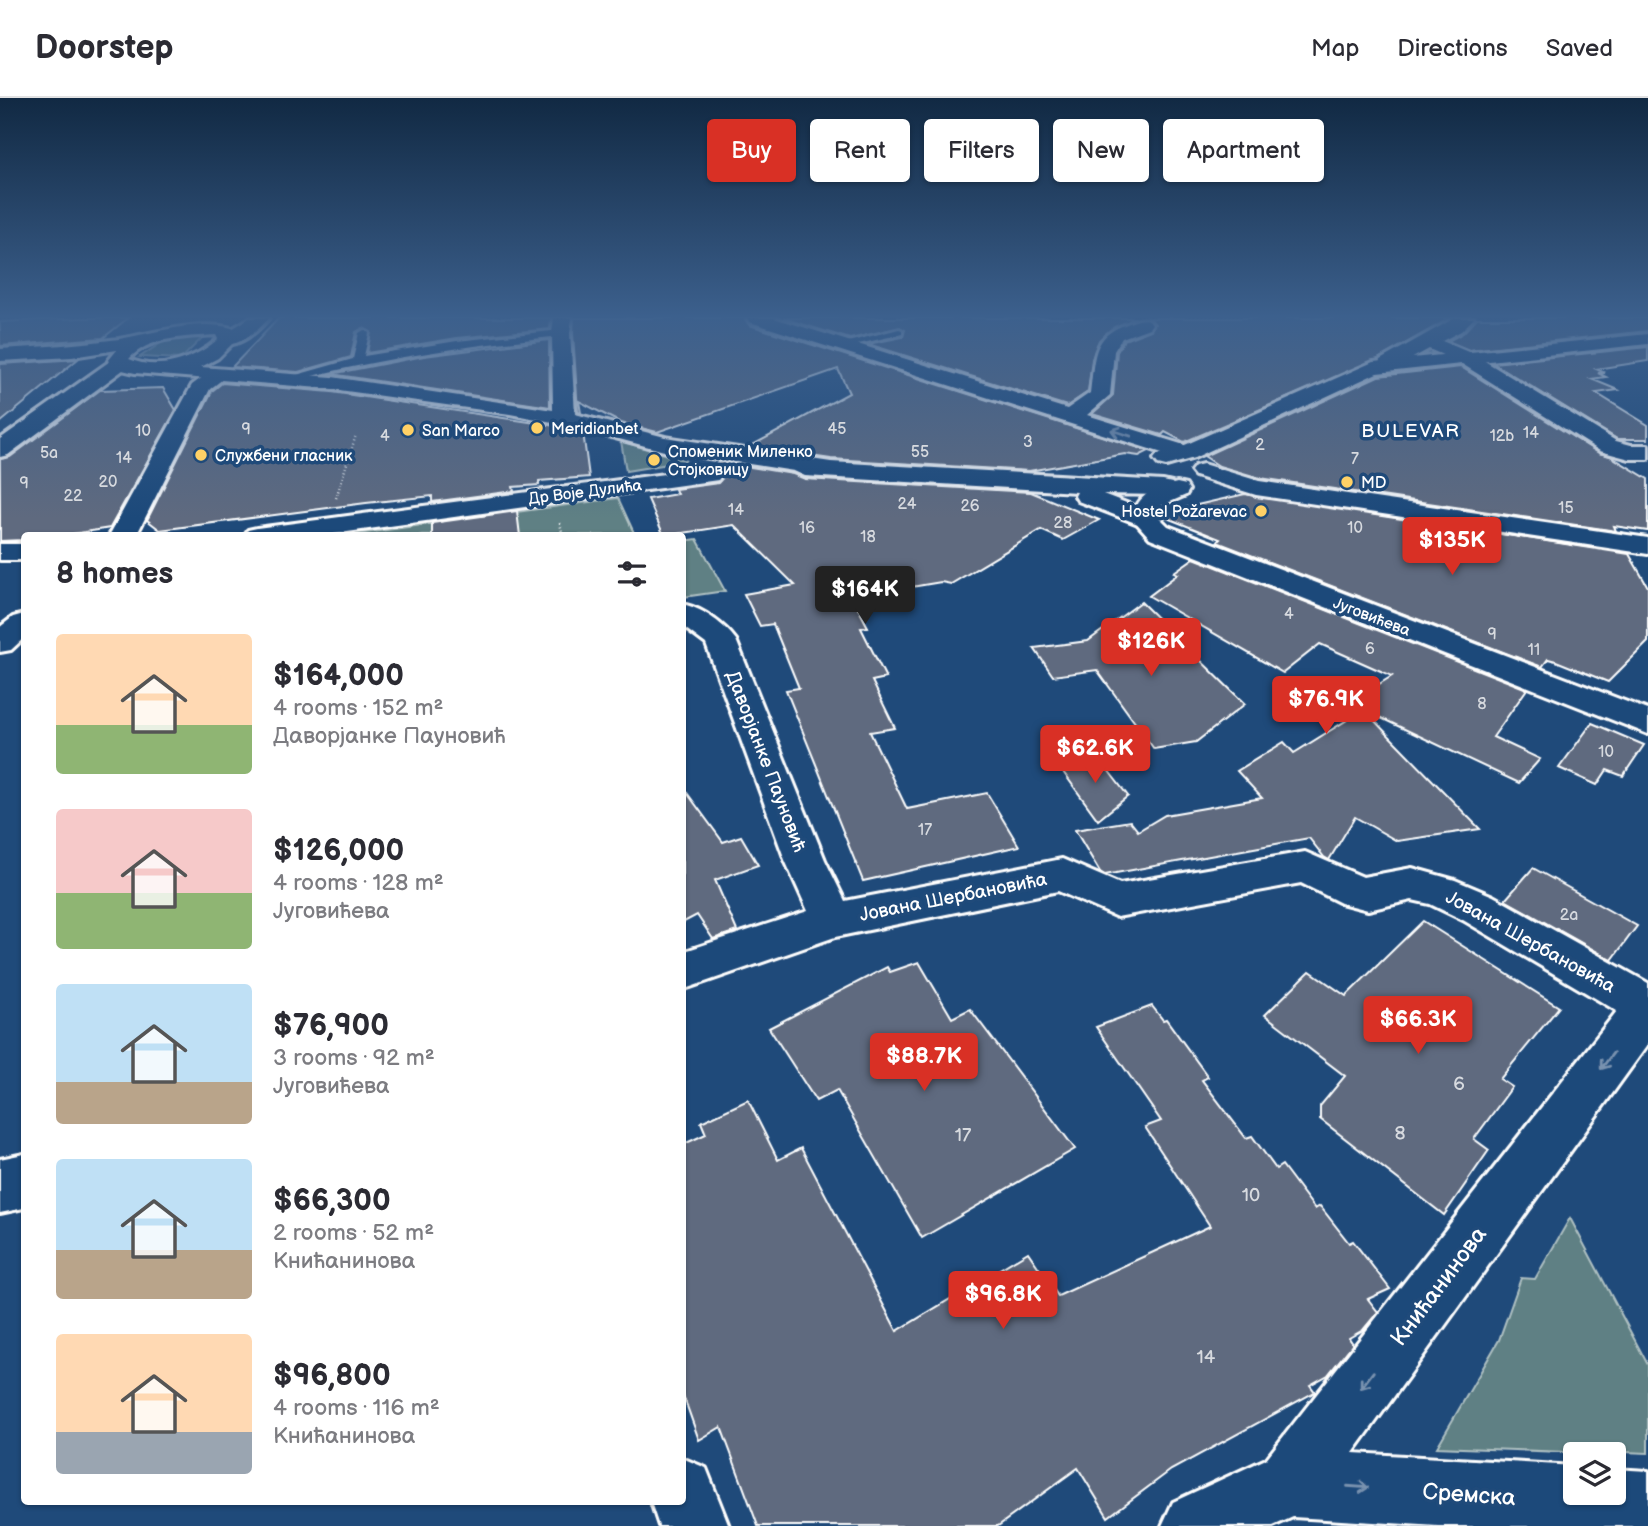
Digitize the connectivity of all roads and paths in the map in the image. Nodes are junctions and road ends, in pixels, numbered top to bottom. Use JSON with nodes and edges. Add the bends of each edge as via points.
{"nodes":[{"id":1,"x":84,"y":385,"type":"edge"},
{"id":2,"x":202,"y":385,"type":"edge"},
{"id":3,"x":349,"y":385,"type":"edge"},
{"id":4,"x":563,"y":385,"type":"edge"},
{"id":5,"x":967,"y":385,"type":"edge"},
{"id":6,"x":1101,"y":385,"type":"edge"},
{"id":7,"x":1340,"y":385,"type":"edge"},
{"id":8,"x":1509,"y":385,"type":"edge"},
{"id":9,"x":1070,"y":417,"type":"junction"},
{"id":10,"x":564,"y":418,"type":"junction"},
{"id":11,"x":11,"y":435,"type":"edge"},
{"id":12,"x":356,"y":435,"type":"dead end"},
{"id":13,"x":664,"y":443,"type":"junction"},
{"id":14,"x":0,"y":450,"type":"edge"},
{"id":15,"x":1648,"y":452,"type":"edge"},
{"id":16,"x":829,"y":469,"type":"junction"},
{"id":17,"x":1171,"y":470,"type":"junction"},
{"id":18,"x":710,"y":475,"type":"junction"},
{"id":19,"x":1041,"y":482,"type":"junction"},
{"id":20,"x":1146,"y":519,"type":"junction"},
{"id":21,"x":327,"y":525,"type":"junction"},
{"id":22,"x":124,"y":532,"type":"edge"},
{"id":23,"x":300,"y":532,"type":"edge"},
{"id":24,"x":1648,"y":546,"type":"edge"},
{"id":25,"x":0,"y":552,"type":"edge"},
{"id":26,"x":21,"y":552,"type":"edge"},
{"id":27,"x":686,"y":614,"type":"dead end"},
{"id":28,"x":21,"y":626,"type":"edge"},
{"id":29,"x":0,"y":643,"type":"edge"},
{"id":30,"x":1648,"y":723,"type":"edge"},
{"id":31,"x":834,"y":920,"type":"junction"},
{"id":32,"x":686,"y":970,"type":"edge"},
{"id":33,"x":1648,"y":1006,"type":"edge"},
{"id":34,"x":21,"y":1182,"type":"edge"},
{"id":35,"x":0,"y":1186,"type":"edge"},
{"id":36,"x":1290,"y":1483,"type":"junction"},
{"id":37,"x":686,"y":1502,"type":"edge"},
{"id":38,"x":1648,"y":1505,"type":"edge"},
{"id":39,"x":695,"y":1526,"type":"edge"},
{"id":40,"x":1197,"y":1526,"type":"edge"}],
"edges":[{"from":1,"to":11,"type":"street"},
{"from":2,"to":22,"type":"street"},
{"from":3,"to":10,"type":"street"},
{"from":4,"to":10,"type":"street"},
{"from":5,"to":9,"type":"street"},
{"from":6,"to":9,"type":"street","via":[[1100,395]]},
{"from":7,"to":17,"type":"street"},
{"from":8,"to":15,"type":"street","via":[[1608,446]]},
{"from":17,"to":9,"type":"street","one_way":true},
{"from":10,"to":13,"type":"street"},
{"from":11,"to":14,"type":"street"},
{"from":12,"to":21,"type":"path"},
{"from":13,"to":16,"type":"street"},
{"from":13,"to":18,"type":"street","via":[[698,458]]},
{"from":16,"to":18,"type":"street","name":"Др Воје Дулића"},
{"from":16,"to":19,"type":"street","name":"Др Воје Дулића"},
{"from":17,"to":19,"type":"street","name":"Др Воје Дулића"},
{"from":17,"to":19,"type":"street","name":"Др Воје Дулића","via":[[1099,488]]},
{"from":17,"to":20,"type":"street","via":[[1147,507]]},
{"from":17,"to":24,"type":"street","via":[[1256,488]]},
{"from":18,"to":21,"type":"street","name":"Др Воје Дулића"},
{"from":19,"to":20,"type":"street","name":"Југовићева"},
{"from":20,"to":30,"type":"street","name":"Југовићева","via":[[1159,532]]},
{"from":21,"to":23,"type":"street","name":"Др Воје Дулића"},
{"from":25,"to":26,"type":"street"},
{"from":27,"to":31,"type":"street","name":"Даворјанке Пауновић","via":[[720,640],[805,860]]},
{"from":28,"to":29,"type":"street"},
{"from":31,"to":32,"type":"street","name":"Јована Шербановића"},
{"from":31,"to":33,"type":"street","name":"Јована Шербановића","via":[[1062,875],[1117,901],[1305,867],[1356,892],[1368,894],[1412,884],[1440,891],[1478,908]]},
{"from":33,"to":36,"type":"street","name":"Книћанинова","one_way":true},
{"from":34,"to":35,"type":"street"},
{"from":36,"to":38,"type":"street","name":"Сремска","one_way":true},
{"from":36,"to":40,"type":"street","name":"Книћанинова"},
{"from":37,"to":39,"type":"street"}]}
